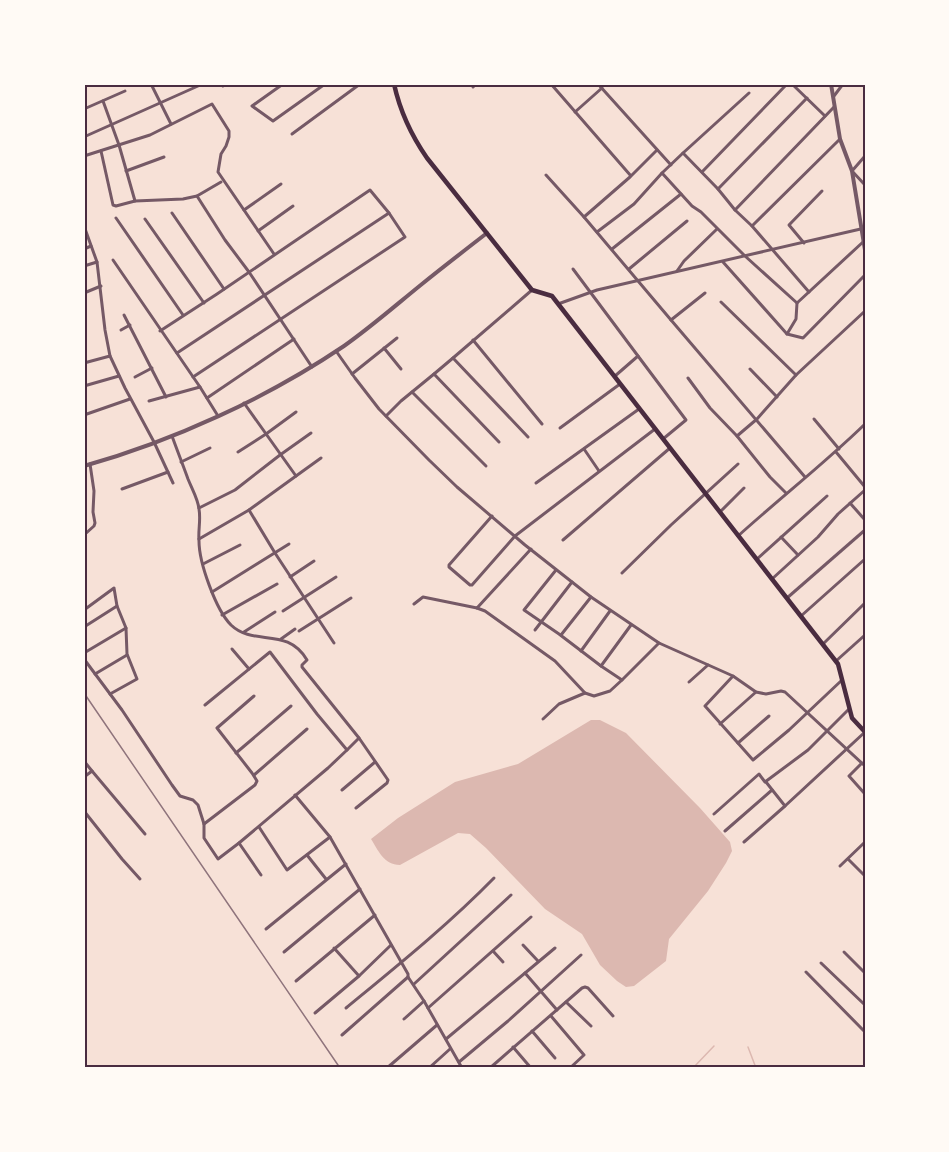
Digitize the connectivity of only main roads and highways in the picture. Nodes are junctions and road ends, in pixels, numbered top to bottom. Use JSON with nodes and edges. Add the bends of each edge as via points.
{"nodes":[{"id":1,"x":394,"y":84,"type":"edge"},
{"id":2,"x":865,"y":732,"type":"edge"}],
"edges":[{"from":1,"to":2,"type":"main road","via":[[416,142],[532,290],[552,296],[836,661],[852,718]]}]}
